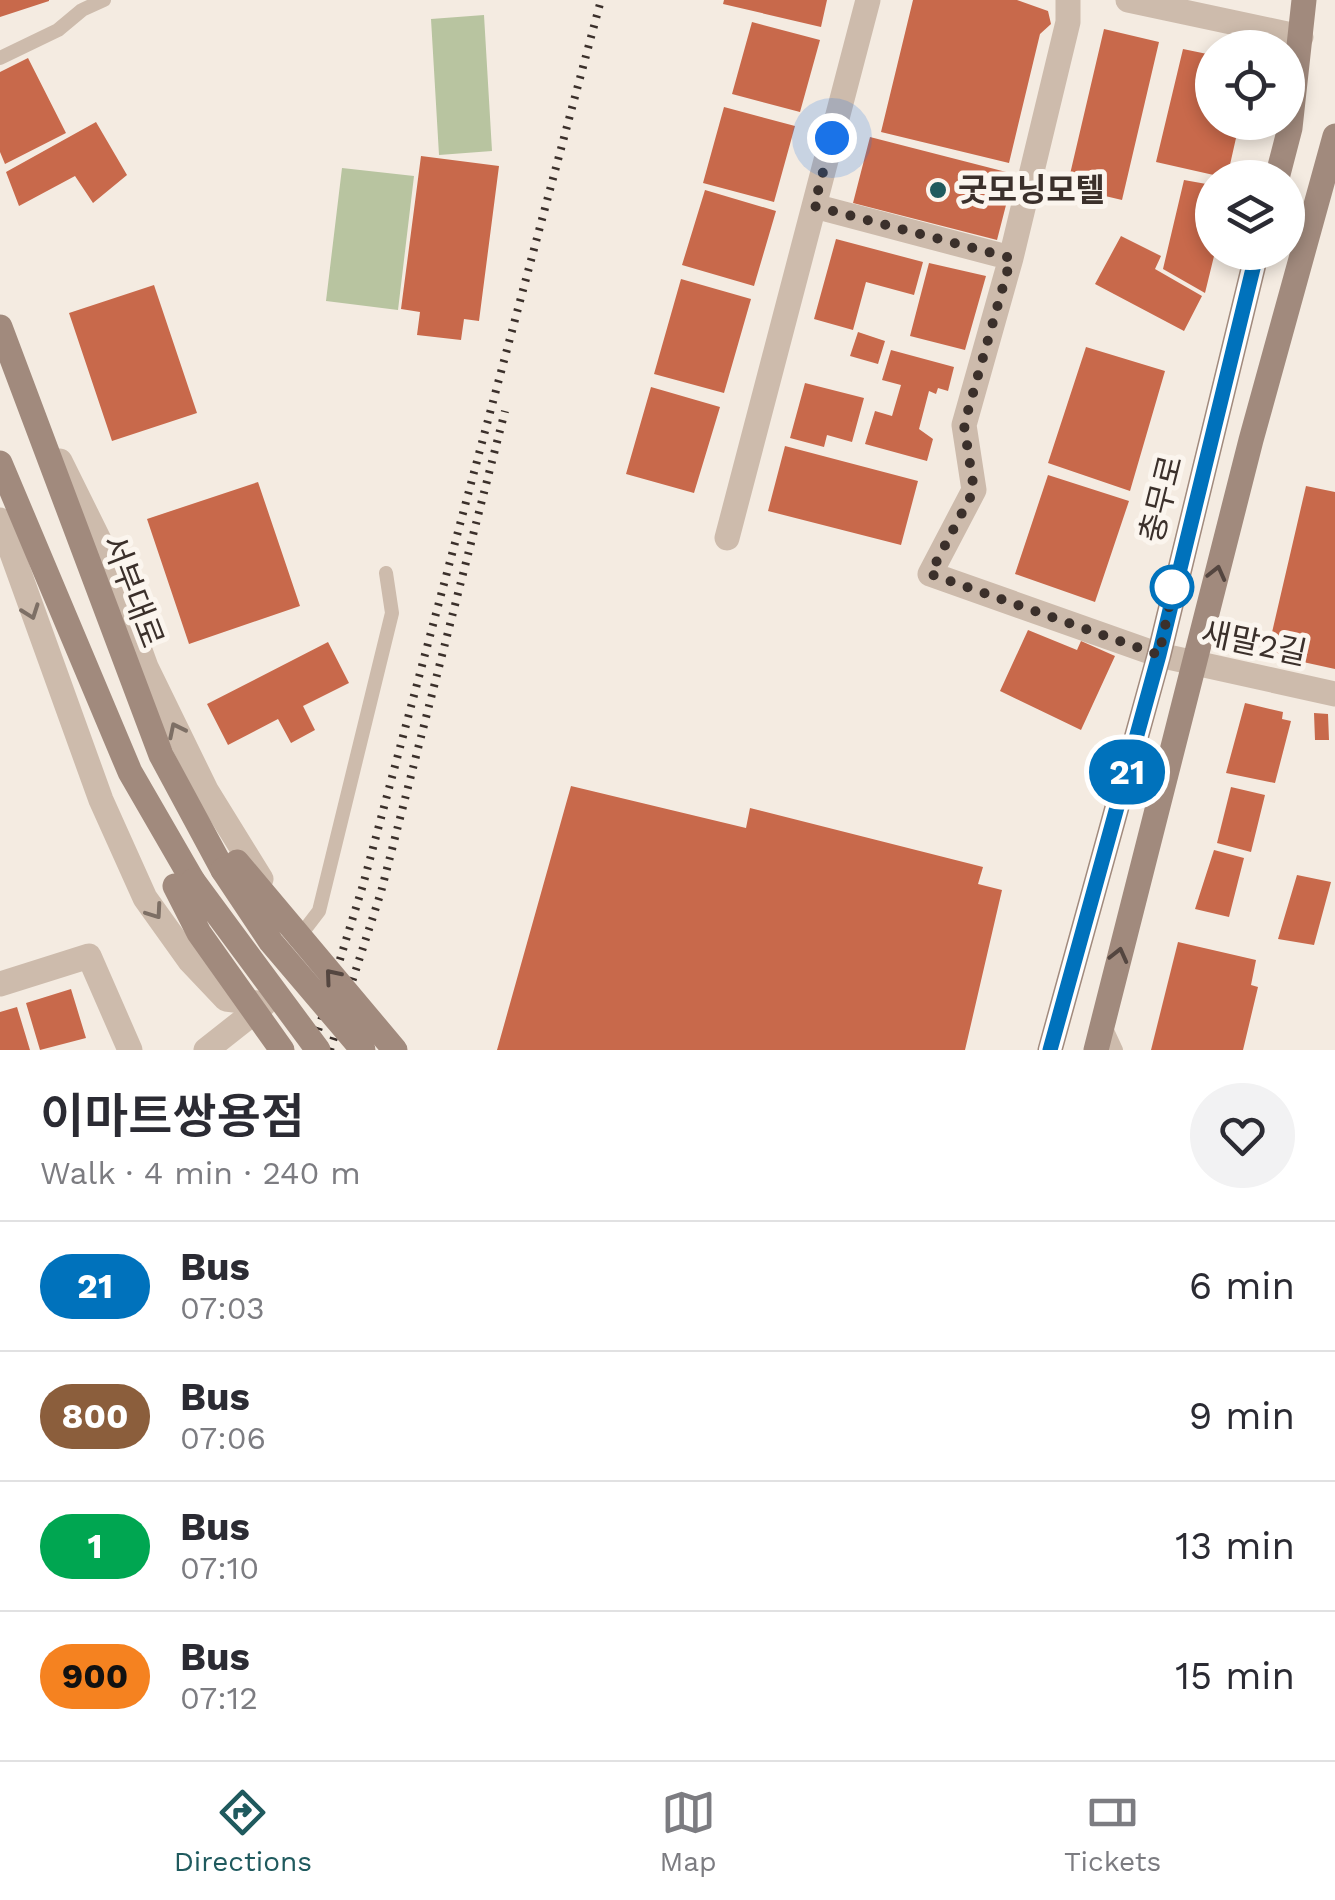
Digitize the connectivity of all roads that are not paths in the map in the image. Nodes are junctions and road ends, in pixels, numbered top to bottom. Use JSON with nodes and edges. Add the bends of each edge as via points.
{"nodes":[{"id":1,"x":104,"y":0,"type":"edge"},
{"id":2,"x":868,"y":0,"type":"edge"},
{"id":3,"x":1068,"y":0,"type":"edge"},
{"id":4,"x":1128,"y":0,"type":"edge"},
{"id":5,"x":1290,"y":0,"type":"edge"},
{"id":6,"x":1304,"y":0,"type":"edge"},
{"id":7,"x":1269,"y":30,"type":"edge"},
{"id":8,"x":1300,"y":30,"type":"edge"},
{"id":9,"x":1302,"y":30,"type":"edge"},
{"id":10,"x":0,"y":58,"type":"edge"},
{"id":11,"x":1334,"y":145,"type":"edge"},
{"id":12,"x":814,"y":206,"type":"junction"},
{"id":13,"x":1011,"y":258,"type":"junction"},
{"id":14,"x":1253,"y":270,"type":"edge"},
{"id":15,"x":0,"y":327,"type":"edge"},
{"id":16,"x":12,"y":362,"type":"junction"},
{"id":17,"x":0,"y":463,"type":"edge"},
{"id":18,"x":0,"y":520,"type":"edge"},
{"id":19,"x":727,"y":538,"type":"dead end"},
{"id":20,"x":7,"y":563,"type":"edge"},
{"id":21,"x":386,"y":574,"type":"dead end"},
{"id":22,"x":1159,"y":655,"type":"junction"},
{"id":23,"x":1194,"y":664,"type":"junction"},
{"id":24,"x":1335,"y":694,"type":"edge"},
{"id":25,"x":230,"y":866,"type":"junction"},
{"id":26,"x":184,"y":883,"type":"junction"},
{"id":27,"x":292,"y":945,"type":"junction"},
{"id":28,"x":0,"y":984,"type":"edge"},
{"id":29,"x":262,"y":1006,"type":"junction"},
{"id":30,"x":1103,"y":1021,"type":"junction"},
{"id":31,"x":130,"y":1050,"type":"edge"},
{"id":32,"x":206,"y":1050,"type":"edge"},
{"id":33,"x":282,"y":1050,"type":"edge"},
{"id":34,"x":318,"y":1050,"type":"edge"},
{"id":35,"x":364,"y":1050,"type":"edge"},
{"id":36,"x":395,"y":1050,"type":"edge"},
{"id":37,"x":1050,"y":1050,"type":"edge"},
{"id":38,"x":1096,"y":1050,"type":"edge"},
{"id":39,"x":1116,"y":1050,"type":"edge"}],
"edges":[{"from":1,"to":10,"type":"lane"},
{"from":2,"to":12,"type":"street"},
{"from":3,"to":13,"type":"street"},
{"from":4,"to":7,"type":"street"},
{"from":5,"to":8,"type":"main road"},
{"from":6,"to":9,"type":"main road"},
{"from":23,"to":11,"type":"main road","one_way":true},
{"from":12,"to":13,"type":"street"},
{"from":12,"to":19,"type":"street"},
{"from":13,"to":22,"type":"street","name":"새말2길","via":[[964,425],[974,490],[930,574]]},
{"from":14,"to":22,"type":"main road","name":"충무로"},
{"from":15,"to":16,"type":"main road","name":"서부대로"},
{"from":16,"to":25,"type":"main road","name":"서부대로","via":[[162,754]]},
{"from":27,"to":16,"type":"street","one_way":true,"via":[[273,897],[206,790],[146,668],[103,548]]},
{"from":17,"to":26,"type":"main road","via":[[130,772],[140,816]]},
{"from":18,"to":20,"type":"street"},
{"from":20,"to":29,"type":"street","one_way":true,"via":[[145,898],[226,999]]},
{"from":21,"to":27,"type":"lane","via":[[392,613],[319,911]]},
{"from":22,"to":23,"type":"street","name":"새말2길"},
{"from":22,"to":37,"type":"main road","name":"충무로"},
{"from":23,"to":24,"type":"street","name":"새말2길"},
{"from":30,"to":23,"type":"main road","one_way":true},
{"from":25,"to":35,"type":"main road","bridge":true,"via":[[271,942]]},
{"from":36,"to":25,"type":"main road","one_way":true,"bridge":true},
{"from":26,"to":33,"type":"main road","bridge":true,"via":[[199,933]]},
{"from":26,"to":34,"type":"main road","bridge":true},
{"from":27,"to":29,"type":"street","via":[[285,976]]},
{"from":28,"to":31,"type":"street","via":[[89,956]]},
{"from":29,"to":32,"type":"street"},
{"from":30,"to":38,"type":"main road"},
{"from":30,"to":39,"type":"lane"}]}
